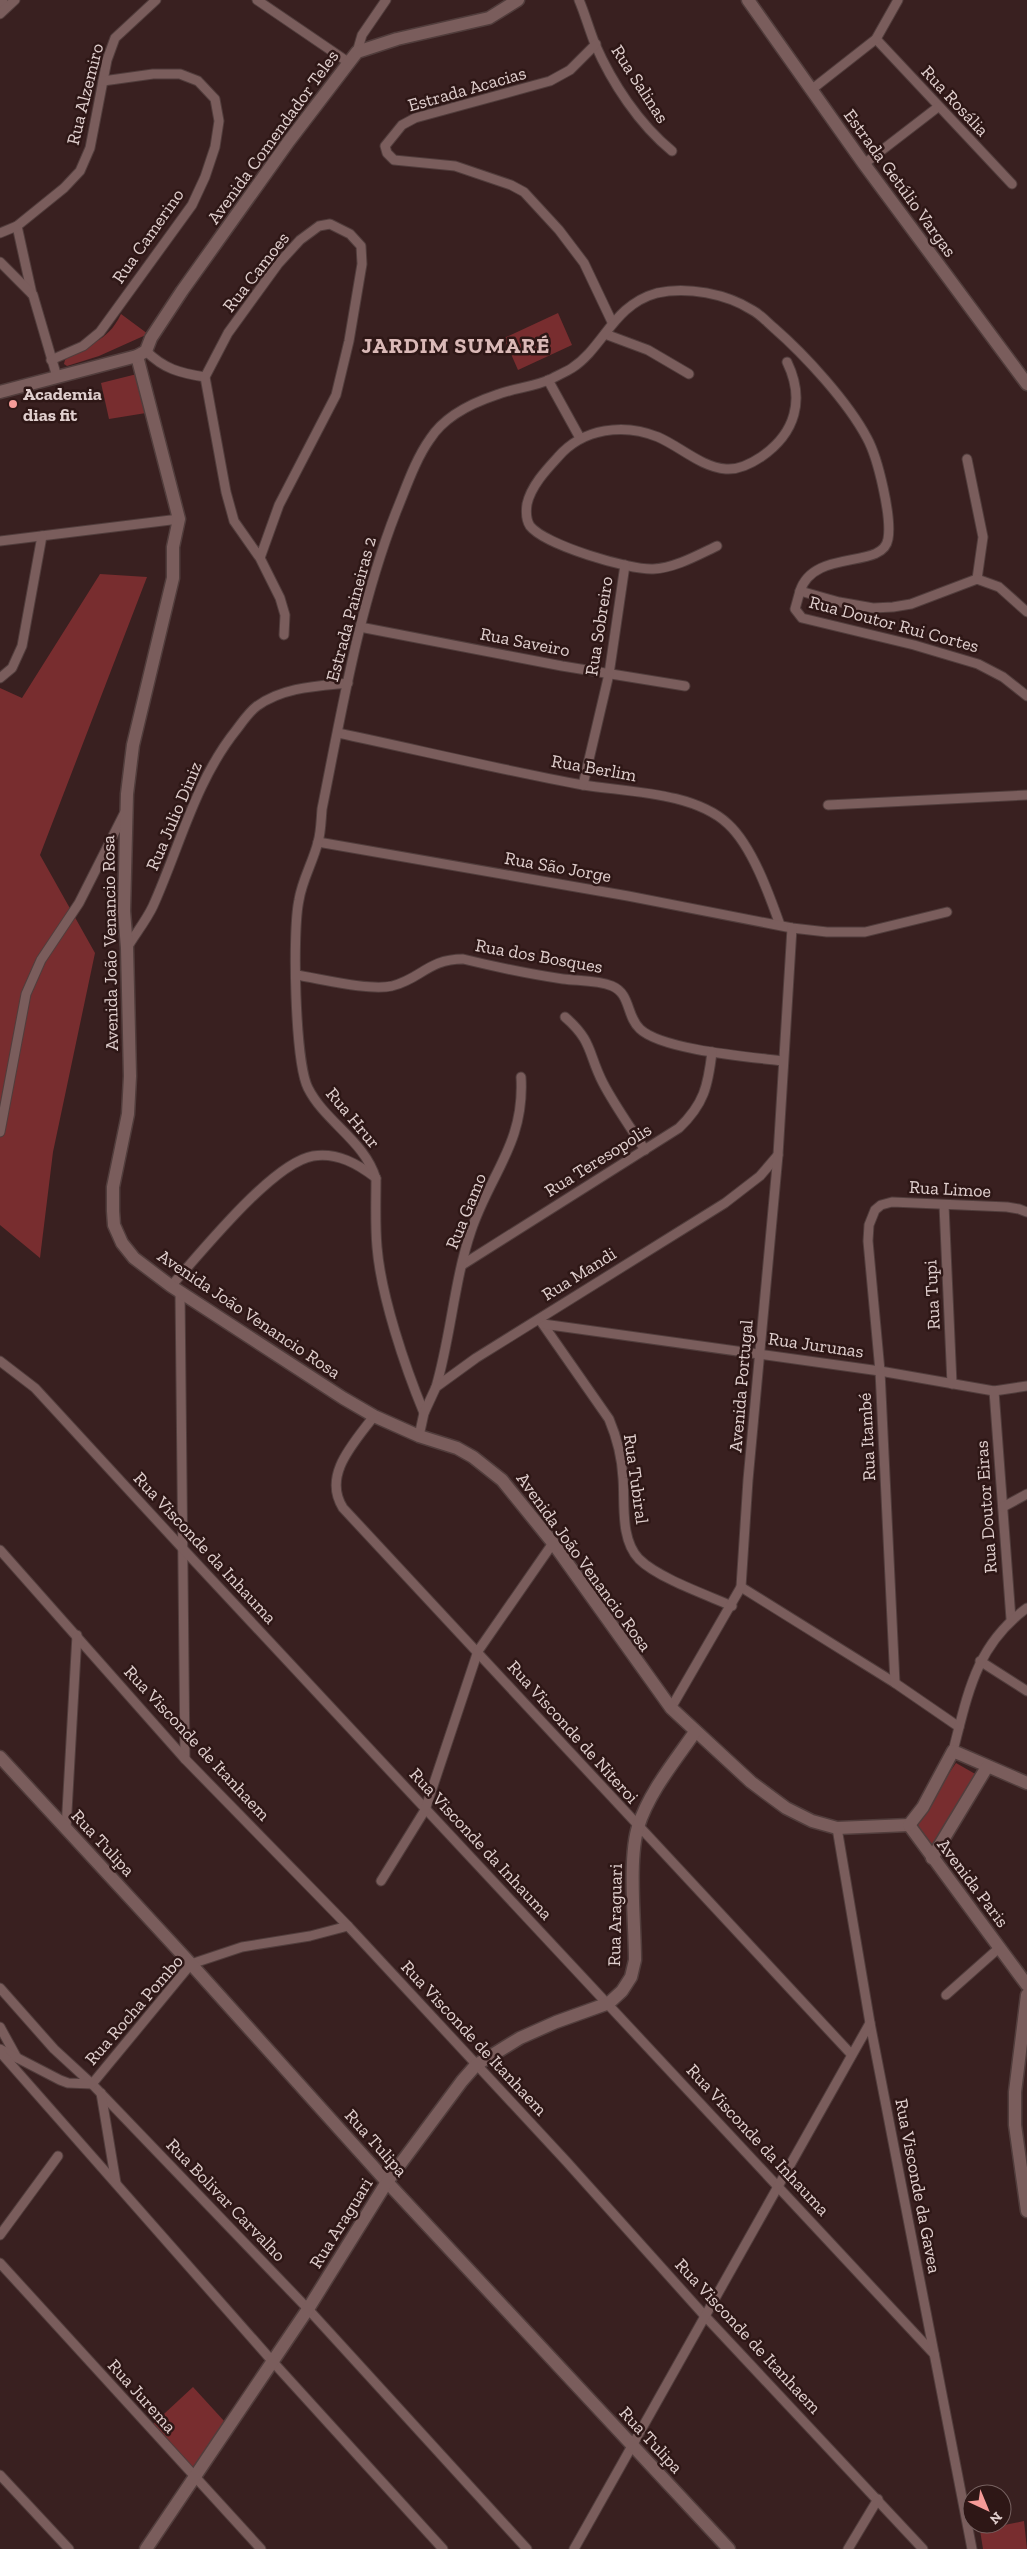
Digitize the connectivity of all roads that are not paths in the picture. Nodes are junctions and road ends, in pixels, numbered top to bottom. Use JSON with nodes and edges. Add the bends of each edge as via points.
{"nodes":[{"id":1,"x":3,"y":0,"type":"edge"},
{"id":2,"x":14,"y":0,"type":"edge"},
{"id":3,"x":156,"y":0,"type":"edge"},
{"id":4,"x":257,"y":0,"type":"edge"},
{"id":5,"x":386,"y":0,"type":"edge"},
{"id":6,"x":518,"y":0,"type":"edge"},
{"id":7,"x":579,"y":0,"type":"edge"},
{"id":8,"x":748,"y":0,"type":"edge"},
{"id":9,"x":898,"y":0,"type":"edge"},
{"id":10,"x":0,"y":5,"type":"edge"},
{"id":11,"x":0,"y":14,"type":"edge"},
{"id":12,"x":876,"y":39,"type":"junction"},
{"id":13,"x":596,"y":44,"type":"junction"},
{"id":14,"x":353,"y":57,"type":"junction"},
{"id":15,"x":103,"y":81,"type":"junction"},
{"id":16,"x":811,"y":90,"type":"junction"},
{"id":17,"x":938,"y":107,"type":"junction"},
{"id":18,"x":672,"y":151,"type":"dead end"},
{"id":19,"x":864,"y":164,"type":"junction"},
{"id":20,"x":1012,"y":184,"type":"dead end"},
{"id":21,"x":17,"y":226,"type":"junction"},
{"id":22,"x":0,"y":232,"type":"edge"},
{"id":23,"x":0,"y":262,"type":"edge"},
{"id":24,"x":33,"y":295,"type":"junction"},
{"id":25,"x":612,"y":322,"type":"junction"},
{"id":26,"x":605,"y":334,"type":"junction"},
{"id":27,"x":141,"y":353,"type":"junction"},
{"id":28,"x":51,"y":360,"type":"junction"},
{"id":29,"x":787,"y":362,"type":"dead end"},
{"id":30,"x":689,"y":374,"type":"dead end"},
{"id":31,"x":57,"y":377,"type":"junction"},
{"id":32,"x":205,"y":377,"type":"junction"},
{"id":33,"x":548,"y":380,"type":"junction"},
{"id":34,"x":1027,"y":383,"type":"edge"},
{"id":35,"x":0,"y":392,"type":"edge"},
{"id":36,"x":580,"y":438,"type":"junction"},
{"id":37,"x":967,"y":459,"type":"dead end"},
{"id":38,"x":179,"y":519,"type":"junction"},
{"id":39,"x":42,"y":536,"type":"junction"},
{"id":40,"x":0,"y":541,"type":"edge"},
{"id":41,"x":717,"y":546,"type":"dead end"},
{"id":42,"x":260,"y":558,"type":"junction"},
{"id":43,"x":625,"y":565,"type":"junction"},
{"id":44,"x":977,"y":579,"type":"junction"},
{"id":45,"x":800,"y":590,"type":"junction"},
{"id":46,"x":1027,"y":612,"type":"edge"},
{"id":47,"x":360,"y":627,"type":"junction"},
{"id":48,"x":284,"y":635,"type":"dead end"},
{"id":49,"x":609,"y":674,"type":"junction"},
{"id":50,"x":0,"y":678,"type":"edge"},
{"id":51,"x":348,"y":683,"type":"junction"},
{"id":52,"x":685,"y":686,"type":"dead end"},
{"id":53,"x":1027,"y":696,"type":"edge"},
{"id":54,"x":338,"y":733,"type":"junction"},
{"id":55,"x":583,"y":784,"type":"junction"},
{"id":56,"x":1027,"y":795,"type":"edge"},
{"id":57,"x":828,"y":805,"type":"dead end"},
{"id":58,"x":126,"y":810,"type":"junction"},
{"id":59,"x":318,"y":842,"type":"junction"},
{"id":60,"x":947,"y":912,"type":"dead end"},
{"id":61,"x":780,"y":924,"type":"junction"},
{"id":62,"x":792,"y":928,"type":"junction"},
{"id":63,"x":127,"y":948,"type":"junction"},
{"id":64,"x":296,"y":975,"type":"junction"},
{"id":65,"x":565,"y":1017,"type":"dead end"},
{"id":66,"x":712,"y":1052,"type":"junction"},
{"id":67,"x":783,"y":1061,"type":"junction"},
{"id":68,"x":521,"y":1077,"type":"dead end"},
{"id":69,"x":0,"y":1132,"type":"edge"},
{"id":70,"x":645,"y":1150,"type":"junction"},
{"id":71,"x":778,"y":1155,"type":"junction"},
{"id":72,"x":376,"y":1179,"type":"junction"},
{"id":73,"x":892,"y":1202,"type":"joint"},
{"id":74,"x":944,"y":1205,"type":"junction"},
{"id":75,"x":1027,"y":1212,"type":"edge"},
{"id":76,"x":462,"y":1265,"type":"junction"},
{"id":77,"x":175,"y":1289,"type":"junction"},
{"id":78,"x":542,"y":1321,"type":"junction"},
{"id":79,"x":760,"y":1354,"type":"junction"},
{"id":80,"x":0,"y":1361,"type":"edge"},
{"id":81,"x":880,"y":1371,"type":"junction"},
{"id":82,"x":952,"y":1384,"type":"junction"},
{"id":83,"x":1027,"y":1386,"type":"edge"},
{"id":84,"x":436,"y":1388,"type":"junction"},
{"id":85,"x":994,"y":1391,"type":"junction"},
{"id":86,"x":424,"y":1413,"type":"junction"},
{"id":87,"x":374,"y":1416,"type":"junction"},
{"id":88,"x":419,"y":1436,"type":"junction"},
{"id":89,"x":1027,"y":1494,"type":"edge"},
{"id":90,"x":1003,"y":1507,"type":"junction"},
{"id":91,"x":553,"y":1543,"type":"junction"},
{"id":92,"x":0,"y":1550,"type":"edge"},
{"id":93,"x":185,"y":1552,"type":"junction"},
{"id":94,"x":741,"y":1588,"type":"junction"},
{"id":95,"x":732,"y":1606,"type":"junction"},
{"id":96,"x":1027,"y":1608,"type":"edge"},
{"id":97,"x":1011,"y":1619,"type":"junction"},
{"id":98,"x":77,"y":1635,"type":"junction"},
{"id":99,"x":478,"y":1651,"type":"junction"},
{"id":100,"x":980,"y":1661,"type":"junction"},
{"id":101,"x":895,"y":1683,"type":"junction"},
{"id":102,"x":1027,"y":1691,"type":"edge"},
{"id":103,"x":670,"y":1708,"type":"junction"},
{"id":104,"x":959,"y":1727,"type":"junction"},
{"id":105,"x":695,"y":1732,"type":"junction"},
{"id":106,"x":953,"y":1751,"type":"junction"},
{"id":107,"x":0,"y":1758,"type":"edge"},
{"id":108,"x":185,"y":1758,"type":"junction"},
{"id":109,"x":987,"y":1766,"type":"junction"},
{"id":110,"x":1027,"y":1783,"type":"edge"},
{"id":111,"x":425,"y":1810,"type":"junction"},
{"id":112,"x":908,"y":1825,"type":"junction"},
{"id":113,"x":638,"y":1827,"type":"junction"},
{"id":114,"x":837,"y":1828,"type":"junction"},
{"id":115,"x":66,"y":1829,"type":"junction"},
{"id":116,"x":932,"y":1858,"type":"junction"},
{"id":117,"x":381,"y":1880,"type":"dead end"},
{"id":118,"x":348,"y":1926,"type":"junction"},
{"id":119,"x":999,"y":1948,"type":"junction"},
{"id":120,"x":191,"y":1964,"type":"junction"},
{"id":121,"x":1027,"y":1985,"type":"edge"},
{"id":122,"x":0,"y":1988,"type":"edge"},
{"id":123,"x":946,"y":1995,"type":"dead end"},
{"id":124,"x":1027,"y":1995,"type":"edge"},
{"id":125,"x":609,"y":2003,"type":"junction"},
{"id":126,"x":870,"y":2023,"type":"junction"},
{"id":127,"x":0,"y":2027,"type":"edge"},
{"id":128,"x":0,"y":2051,"type":"edge"},
{"id":129,"x":851,"y":2054,"type":"junction"},
{"id":130,"x":17,"y":2058,"type":"junction"},
{"id":131,"x":476,"y":2065,"type":"junction"},
{"id":132,"x":92,"y":2084,"type":"junction"},
{"id":133,"x":101,"y":2093,"type":"junction"},
{"id":134,"x":58,"y":2156,"type":"dead end"},
{"id":135,"x":387,"y":2182,"type":"junction"},
{"id":136,"x":116,"y":2183,"type":"junction"},
{"id":137,"x":777,"y":2185,"type":"junction"},
{"id":138,"x":1025,"y":2189,"type":"edge"},
{"id":139,"x":1027,"y":2211,"type":"edge"},
{"id":140,"x":0,"y":2235,"type":"edge"},
{"id":141,"x":0,"y":2263,"type":"edge"},
{"id":142,"x":308,"y":2309,"type":"junction"},
{"id":143,"x":704,"y":2315,"type":"junction"},
{"id":144,"x":934,"y":2354,"type":"junction"},
{"id":145,"x":273,"y":2362,"type":"junction"},
{"id":146,"x":632,"y":2444,"type":"junction"},
{"id":147,"x":0,"y":2474,"type":"edge"},
{"id":148,"x":193,"y":2477,"type":"junction"},
{"id":149,"x":878,"y":2499,"type":"junction"},
{"id":150,"x":69,"y":2549,"type":"edge"},
{"id":151,"x":146,"y":2549,"type":"edge"},
{"id":152,"x":261,"y":2549,"type":"edge"},
{"id":153,"x":443,"y":2549,"type":"edge"},
{"id":154,"x":527,"y":2549,"type":"edge"},
{"id":155,"x":574,"y":2549,"type":"edge"},
{"id":156,"x":729,"y":2549,"type":"edge"},
{"id":157,"x":848,"y":2549,"type":"edge"},
{"id":158,"x":922,"y":2549,"type":"edge"},
{"id":159,"x":972,"y":2549,"type":"edge"}],
"edges":[{"from":1,"to":10,"type":"street"},
{"from":2,"to":11,"type":"street"},
{"from":3,"to":15,"type":"street","name":"Rua Alzemiro","via":[[115,38]]},
{"from":4,"to":14,"type":"street"},
{"from":5,"to":14,"type":"street","via":[[362,35]]},
{"from":6,"to":14,"type":"main road","name":"Avenida Comendador Teles","via":[[489,18],[396,39]]},
{"from":7,"to":13,"type":"street","name":"Rua Salinas"},
{"from":8,"to":16,"type":"main road","name":"Estrada Getúlio Vargas"},
{"from":9,"to":12,"type":"street"},
{"from":12,"to":16,"type":"street"},
{"from":12,"to":17,"type":"street","name":"Rua Rosália"},
{"from":13,"to":18,"type":"street","name":"Rua Salinas","via":[[610,74],[636,112],[657,139]]},
{"from":13,"to":25,"type":"street","name":"Estrada Acacias","via":[[560,76],[533,87],[415,118],[402,125],[385,146],[394,160],[455,166],[524,192],[560,230],[584,263]]},
{"from":14,"to":27,"type":"main road","name":"Avenida Comendador Teles","via":[[300,126]]},
{"from":15,"to":21,"type":"street","name":"Rua Alzemiro","via":[[90,148],[80,170],[64,188]]},
{"from":15,"to":28,"type":"street","name":"Rua Camerino","via":[[153,74],[180,74],[198,81],[215,99],[219,121],[215,147],[192,205],[100,332],[83,346]]},
{"from":16,"to":19,"type":"main road","name":"Estrada Getúlio Vargas"},
{"from":17,"to":19,"type":"street"},
{"from":17,"to":20,"type":"street","name":"Rua Rosália"},
{"from":19,"to":34,"type":"main road","name":"Estrada Getúlio Vargas"},
{"from":21,"to":22,"type":"street","name":"Rua Alzemiro"},
{"from":21,"to":24,"type":"street"},
{"from":23,"to":24,"type":"street"},
{"from":24,"to":28,"type":"street"},
{"from":25,"to":26,"type":"street","name":"Estrada Paineiras 2"},
{"from":25,"to":45,"type":"street","name":"Estrada Paineiras 2","via":[[657,293],[682,290],[732,301],[753,310],[796,347],[848,410],[868,439],[881,479],[888,541],[879,552],[813,570]]},
{"from":26,"to":30,"type":"street","via":[[648,350]]},
{"from":26,"to":33,"type":"street","name":"Estrada Paineiras 2","via":[[573,368]]},
{"from":27,"to":31,"type":"main road"},
{"from":27,"to":32,"type":"street","via":[[182,373]]},
{"from":27,"to":38,"type":"main road","name":"Avenida João Venancio Rosa"},
{"from":28,"to":31,"type":"street"},
{"from":29,"to":36,"type":"street","name":"Rua Sobreiro","via":[[797,392],[790,427],[781,441],[750,464],[727,469],[708,464],[659,438],[636,430],[603,430]]},
{"from":31,"to":35,"type":"main road"},
{"from":32,"to":42,"type":"street","via":[[234,521]]},
{"from":32,"to":42,"type":"street","name":"Rua Camoes","via":[[228,333],[254,295],[300,240],[319,226],[330,224],[350,234],[361,246],[362,264],[336,395],[279,505]]},
{"from":33,"to":36,"type":"street"},
{"from":33,"to":47,"type":"street","name":"Estrada Paineiras 2","via":[[494,395],[441,424],[429,440],[408,483],[372,578]]},
{"from":36,"to":43,"type":"street","name":"Rua Sobreiro","via":[[564,450],[542,475],[527,503],[529,524],[556,543]]},
{"from":37,"to":44,"type":"street","via":[[983,536]]},
{"from":38,"to":39,"type":"street"},
{"from":38,"to":58,"type":"main road","name":"Avenida João Venancio Rosa","via":[[168,607],[133,746]]},
{"from":39,"to":40,"type":"street"},
{"from":39,"to":50,"type":"street","via":[[22,646],[12,668]]},
{"from":41,"to":43,"type":"street","via":[[688,560],[655,569]]},
{"from":42,"to":48,"type":"street","via":[[280,598],[285,615]]},
{"from":43,"to":49,"type":"street","name":"Rua Sobreiro"},
{"from":44,"to":45,"type":"street","via":[[911,604],[893,607],[873,608]]},
{"from":44,"to":46,"type":"street","via":[[999,587]]},
{"from":45,"to":53,"type":"street","name":"Rua Doutor Rui Cortes","via":[[795,609],[802,618],[978,664],[1003,677]]},
{"from":47,"to":49,"type":"street","name":"Rua Saveiro"},
{"from":47,"to":51,"type":"street","name":"Estrada Paineiras 2"},
{"from":49,"to":52,"type":"street","name":"Rua Saveiro"},
{"from":49,"to":55,"type":"street","name":"Rua Sobreiro"},
{"from":51,"to":54,"type":"street","name":"Estrada Paineiras 2"},
{"from":51,"to":63,"type":"street","name":"Rua Julio Diniz","via":[[305,687],[273,697],[247,715],[225,743],[204,779],[153,907]]},
{"from":54,"to":55,"type":"street","name":"Rua Berlim"},
{"from":54,"to":59,"type":"street","name":"Estrada Paineiras 2"},
{"from":55,"to":61,"type":"street","name":"Rua Berlim","via":[[655,794],[704,808],[728,824],[748,852]]},
{"from":56,"to":57,"type":"street"},
{"from":58,"to":63,"type":"main road","name":"Avenida João Venancio Rosa","via":[[124,911]]},
{"from":58,"to":69,"type":"street","via":[[79,903],[41,960],[26,994]]},
{"from":59,"to":61,"type":"street","name":"Rua São Jorge"},
{"from":59,"to":64,"type":"street","name":"Rua Hrur","via":[[299,899],[294,933]]},
{"from":60,"to":62,"type":"street","name":"Rua São Jorge","via":[[865,932]]},
{"from":61,"to":62,"type":"street","name":"Rua São Jorge"},
{"from":62,"to":67,"type":"street","name":"Avenida Portugal"},
{"from":63,"to":77,"type":"main road","name":"Avenida João Venancio Rosa","via":[[130,1076],[128,1114],[114,1187],[114,1225],[134,1258]]},
{"from":64,"to":66,"type":"street","name":"Rua dos Bosques","via":[[379,987],[404,982],[434,963],[463,959],[610,985],[625,996],[631,1017],[639,1029],[663,1040]]},
{"from":64,"to":72,"type":"street","name":"Rua Hrur","via":[[301,1064],[308,1088],[365,1157]]},
{"from":65,"to":70,"type":"street","via":[[587,1040],[605,1086]]},
{"from":66,"to":67,"type":"street","name":"Rua dos Bosques"},
{"from":66,"to":70,"type":"street","name":"Rua Teresopolis","via":[[709,1080],[701,1102],[679,1128]]},
{"from":67,"to":71,"type":"street","name":"Avenida Portugal"},
{"from":68,"to":76,"type":"street","name":"Rua Gamo","via":[[522,1100],[514,1138],[471,1231]]},
{"from":70,"to":76,"type":"street","name":"Rua Teresopolis"},
{"from":71,"to":78,"type":"street","name":"Rua Mandi","via":[[760,1176],[725,1202]]},
{"from":71,"to":79,"type":"street","name":"Avenida Portugal"},
{"from":72,"to":77,"type":"street","via":[[345,1158],[313,1156],[283,1169],[263,1186]]},
{"from":72,"to":86,"type":"street","name":"Rua Hrur","via":[[377,1249],[385,1291]]},
{"from":73,"to":74,"type":"street","name":"Rua Limoe"},
{"from":73,"to":81,"type":"street","name":"Rua Itambé","via":[[875,1210],[869,1225]]},
{"from":74,"to":75,"type":"street","name":"Rua Limoe","via":[[1007,1207]]},
{"from":74,"to":82,"type":"street","name":"Rua Tupi"},
{"from":76,"to":84,"type":"street","name":"Rua Gamo"},
{"from":77,"to":87,"type":"main road","name":"Avenida João Venancio Rosa"},
{"from":77,"to":93,"type":"street"},
{"from":78,"to":79,"type":"street","name":"Rua Jurunas"},
{"from":78,"to":84,"type":"street","name":"Rua Mandi","via":[[476,1358]]},
{"from":78,"to":95,"type":"street","name":"Rua Tubiral","via":[[609,1419],[616,1436],[632,1550],[655,1570]]},
{"from":79,"to":81,"type":"street","name":"Rua Jurunas"},
{"from":79,"to":94,"type":"street","name":"Avenida Portugal"},
{"from":80,"to":93,"type":"street","name":"Rua Visconde da Inhauma","via":[[36,1388]]},
{"from":81,"to":82,"type":"street","name":"Rua Jurunas"},
{"from":81,"to":101,"type":"street","name":"Rua Itambé"},
{"from":82,"to":85,"type":"street","name":"Rua Jurunas"},
{"from":83,"to":85,"type":"street","name":"Rua Jurunas"},
{"from":84,"to":86,"type":"street","name":"Rua Mandi"},
{"from":85,"to":90,"type":"street","name":"Rua Doutor Eiras"},
{"from":86,"to":88,"type":"street","name":"Rua Mandi"},
{"from":87,"to":88,"type":"main road","name":"Avenida João Venancio Rosa"},
{"from":87,"to":99,"type":"street","name":"Rua Visconde de Niteroi","via":[[338,1468],[334,1482],[336,1497]]},
{"from":88,"to":91,"type":"main road","name":"Avenida João Venancio Rosa","via":[[457,1448],[502,1480]]},
{"from":89,"to":90,"type":"street"},
{"from":90,"to":97,"type":"street","name":"Rua Doutor Eiras"},
{"from":91,"to":99,"type":"street"},
{"from":91,"to":103,"type":"main road","name":"Avenida João Venancio Rosa"},
{"from":92,"to":98,"type":"street","name":"Rua Visconde de Itanhaem"},
{"from":93,"to":108,"type":"street"},
{"from":93,"to":111,"type":"street","name":"Rua Visconde da Inhauma"},
{"from":94,"to":95,"type":"street"},
{"from":94,"to":101,"type":"street"},
{"from":95,"to":103,"type":"street"},
{"from":96,"to":97,"type":"street"},
{"from":97,"to":100,"type":"street"},
{"from":98,"to":108,"type":"street","name":"Rua Visconde de Itanhaem"},
{"from":98,"to":115,"type":"street"},
{"from":99,"to":111,"type":"street"},
{"from":99,"to":113,"type":"street","name":"Rua Visconde de Niteroi"},
{"from":100,"to":102,"type":"street"},
{"from":100,"to":104,"type":"street"},
{"from":101,"to":104,"type":"street"},
{"from":103,"to":105,"type":"main road","name":"Avenida João Venancio Rosa"},
{"from":104,"to":106,"type":"street"},
{"from":105,"to":113,"type":"main road","name":"Rua Araguari","via":[[649,1801]]},
{"from":105,"to":114,"type":"main road","name":"Avenida João Venancio Rosa","via":[[786,1808],[812,1822]]},
{"from":106,"to":109,"type":"main road"},
{"from":106,"to":112,"type":"main road","via":[[923,1807]]},
{"from":107,"to":115,"type":"main road","name":"Rua Tulipa"},
{"from":108,"to":118,"type":"street","name":"Rua Visconde de Itanhaem"},
{"from":109,"to":110,"type":"main road"},
{"from":109,"to":116,"type":"main road"},
{"from":111,"to":117,"type":"street"},
{"from":111,"to":125,"type":"street","name":"Rua Visconde da Inhauma"},
{"from":112,"to":114,"type":"main road","name":"Avenida João Venancio Rosa"},
{"from":112,"to":116,"type":"main road","name":"Avenida Paris"},
{"from":113,"to":125,"type":"main road","name":"Rua Araguari","via":[[634,1852],[635,1960],[631,1977]]},
{"from":113,"to":129,"type":"street","name":"Rua Visconde de Niteroi"},
{"from":114,"to":126,"type":"street","name":"Rua Visconde da Gavea"},
{"from":115,"to":120,"type":"main road","name":"Rua Tulipa"},
{"from":116,"to":119,"type":"main road","name":"Avenida Paris"},
{"from":118,"to":120,"type":"street","name":"Rua Rocha Pombo","via":[[242,1947]]},
{"from":118,"to":131,"type":"street","name":"Rua Visconde de Itanhaem"},
{"from":119,"to":121,"type":"main road","name":"Avenida Paris"},
{"from":119,"to":123,"type":"street"},
{"from":120,"to":132,"type":"street","name":"Rua Rocha Pombo"},
{"from":120,"to":135,"type":"main road","name":"Rua Tulipa"},
{"from":122,"to":132,"type":"street","name":"Rua Bolivar Carvalho","via":[[54,2049]]},
{"from":124,"to":138,"type":"main road","via":[[1015,2092],[1015,2125]]},
{"from":125,"to":131,"type":"main road","name":"Rua Araguari","via":[[520,2038]]},
{"from":125,"to":137,"type":"street","name":"Rua Visconde da Inhauma"},
{"from":126,"to":129,"type":"street"},
{"from":126,"to":144,"type":"street","name":"Rua Visconde da Gavea"},
{"from":127,"to":130,"type":"street"},
{"from":128,"to":130,"type":"street"},
{"from":128,"to":136,"type":"street"},
{"from":129,"to":137,"type":"street"},
{"from":130,"to":132,"type":"street","via":[[68,2083]]},
{"from":131,"to":135,"type":"main road","name":"Rua Araguari"},
{"from":131,"to":143,"type":"street","name":"Rua Visconde de Itanhaem"},
{"from":132,"to":133,"type":"street","name":"Rua Bolivar Carvalho"},
{"from":133,"to":136,"type":"street"},
{"from":133,"to":142,"type":"street","name":"Rua Bolivar Carvalho"},
{"from":134,"to":140,"type":"street"},
{"from":135,"to":142,"type":"main road","name":"Rua Araguari"},
{"from":135,"to":146,"type":"main road","name":"Rua Tulipa"},
{"from":136,"to":145,"type":"street"},
{"from":137,"to":143,"type":"street"},
{"from":137,"to":144,"type":"street","name":"Rua Visconde da Inhauma"},
{"from":138,"to":139,"type":"main road"},
{"from":141,"to":148,"type":"street","name":"Rua Jurema"},
{"from":142,"to":145,"type":"main road","name":"Rua Araguari"},
{"from":142,"to":154,"type":"street","name":"Rua Bolivar Carvalho"},
{"from":143,"to":146,"type":"street"},
{"from":143,"to":149,"type":"street","name":"Rua Visconde de Itanhaem"},
{"from":144,"to":159,"type":"street","name":"Rua Visconde da Gavea"},
{"from":145,"to":148,"type":"main road","name":"Rua Araguari"},
{"from":145,"to":153,"type":"street"},
{"from":146,"to":155,"type":"street"},
{"from":146,"to":156,"type":"main road","name":"Rua Tulipa"},
{"from":147,"to":150,"type":"street"},
{"from":148,"to":151,"type":"main road","name":"Rua Araguari"},
{"from":148,"to":152,"type":"street","name":"Rua Jurema"},
{"from":149,"to":157,"type":"street"},
{"from":149,"to":158,"type":"street","name":"Rua Visconde de Itanhaem"}]}
